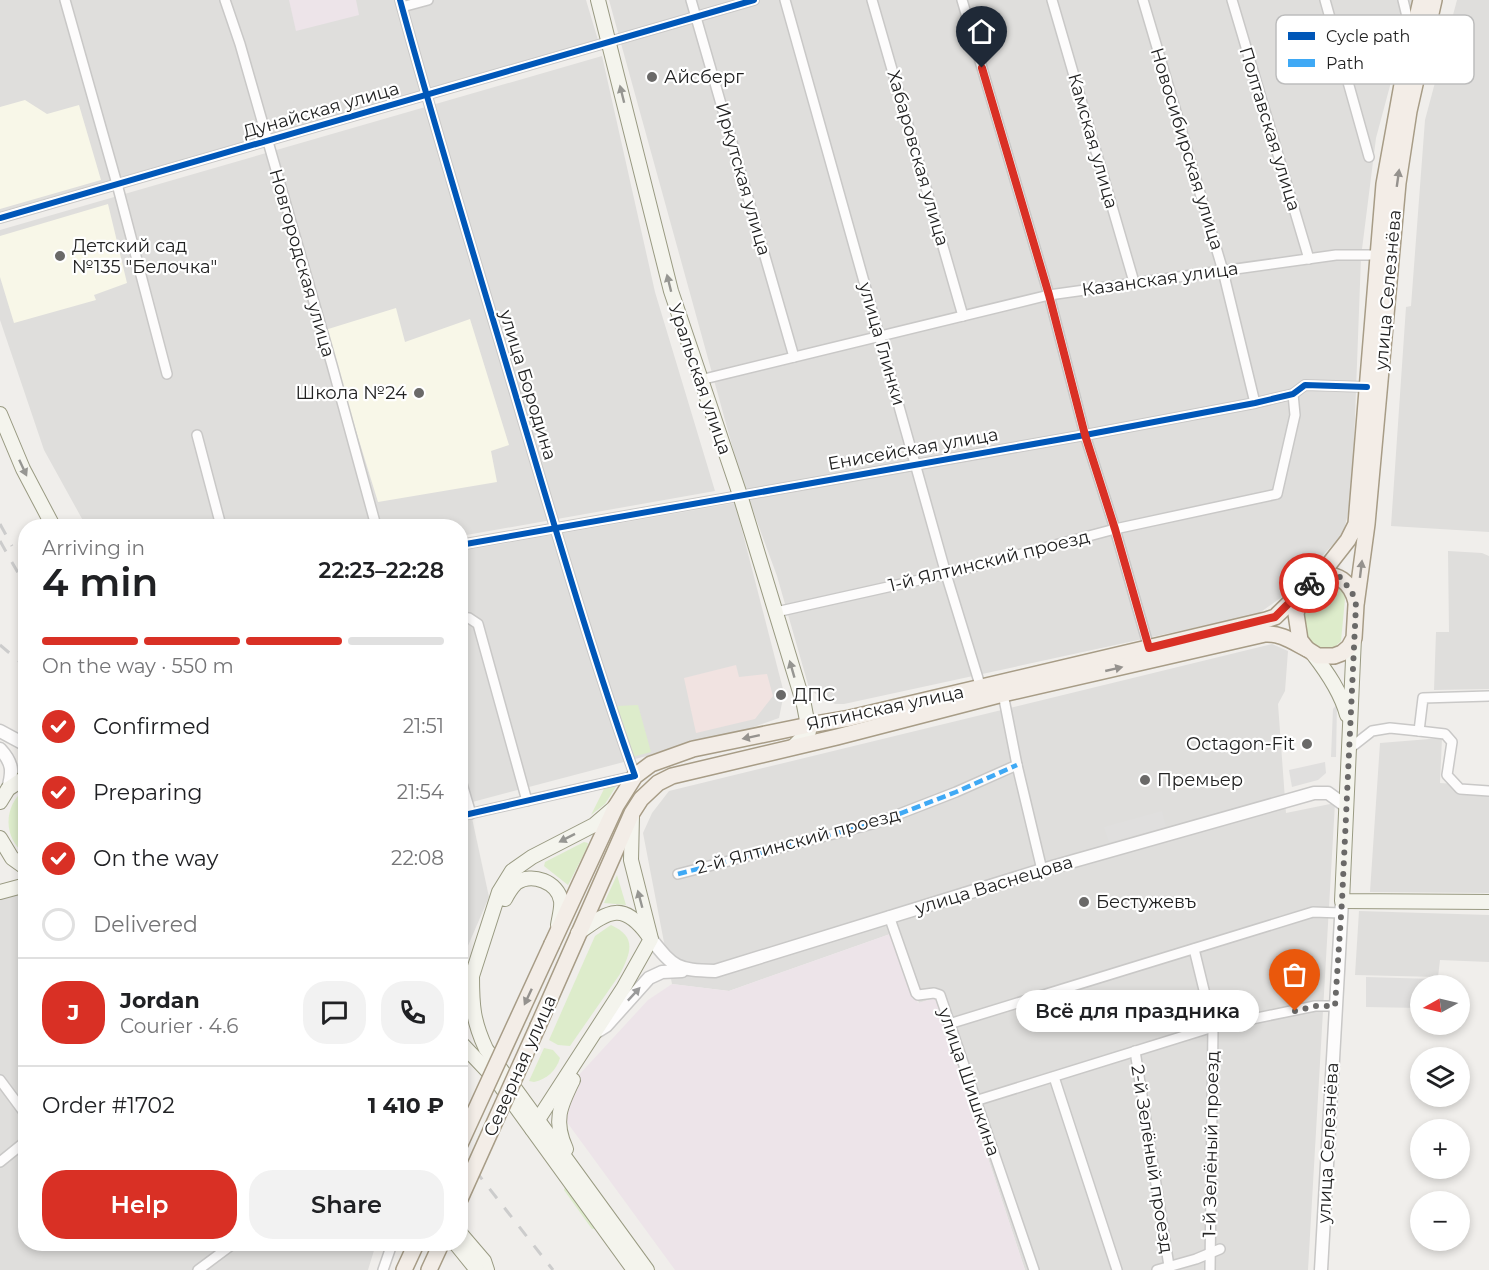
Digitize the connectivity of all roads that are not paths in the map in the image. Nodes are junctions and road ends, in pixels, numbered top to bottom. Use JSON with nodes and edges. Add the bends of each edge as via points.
{"nodes":[{"id":1,"x":65,"y":0,"type":"edge"},
{"id":2,"x":225,"y":0,"type":"edge"},
{"id":3,"x":428,"y":0,"type":"edge"},
{"id":4,"x":598,"y":0,"type":"edge"},
{"id":5,"x":691,"y":0,"type":"edge"},
{"id":6,"x":754,"y":0,"type":"edge"},
{"id":7,"x":785,"y":0,"type":"edge"},
{"id":8,"x":872,"y":0,"type":"edge"},
{"id":9,"x":962,"y":0,"type":"edge"},
{"id":10,"x":1052,"y":0,"type":"edge"},
{"id":11,"x":1143,"y":0,"type":"edge"},
{"id":12,"x":1232,"y":0,"type":"edge"},
{"id":13,"x":1325,"y":0,"type":"edge"},
{"id":14,"x":1403,"y":0,"type":"edge"},
{"id":15,"x":1421,"y":0,"type":"edge"},
{"id":16,"x":1434,"y":0,"type":"edge"},
{"id":17,"x":401,"y":4,"type":"edge"},
{"id":18,"x":1329,"y":15,"type":"edge"},
{"id":19,"x":1407,"y":15,"type":"edge"},
{"id":20,"x":1417,"y":15,"type":"edge"},
{"id":21,"x":1430,"y":15,"type":"edge"},
{"id":22,"x":696,"y":17,"type":"junction"},
{"id":23,"x":609,"y":42,"type":"junction"},
{"id":24,"x":1349,"y":84,"type":"edge"},
{"id":25,"x":1402,"y":84,"type":"edge"},
{"id":26,"x":1415,"y":84,"type":"edge"},
{"id":27,"x":426,"y":95,"type":"junction"},
{"id":28,"x":267,"y":142,"type":"junction"},
{"id":29,"x":1370,"y":157,"type":"dead end"},
{"id":30,"x":117,"y":184,"type":"junction"},
{"id":31,"x":0,"y":218,"type":"edge"},
{"id":32,"x":1378,"y":255,"type":"junction"},
{"id":33,"x":1309,"y":259,"type":"junction"},
{"id":34,"x":1223,"y":271,"type":"junction"},
{"id":35,"x":1134,"y":282,"type":"junction"},
{"id":36,"x":1049,"y":295,"type":"junction"},
{"id":37,"x":963,"y":316,"type":"junction"},
{"id":38,"x":880,"y":336,"type":"junction"},
{"id":39,"x":794,"y":357,"type":"junction"},
{"id":40,"x":167,"y":374,"type":"dead end"},
{"id":41,"x":700,"y":380,"type":"junction"},
{"id":42,"x":1367,"y":387,"type":"junction"},
{"id":43,"x":1293,"y":394,"type":"junction"},
{"id":44,"x":1255,"y":403,"type":"junction"},
{"id":45,"x":0,"y":414,"type":"edge"},
{"id":46,"x":197,"y":435,"type":"dead end"},
{"id":47,"x":1085,"y":435,"type":"junction"},
{"id":48,"x":916,"y":464,"type":"junction"},
{"id":49,"x":740,"y":495,"type":"junction"},
{"id":50,"x":49,"y":519,"type":"edge"},
{"id":51,"x":219,"y":519,"type":"edge"},
{"id":52,"x":373,"y":519,"type":"edge"},
{"id":53,"x":555,"y":528,"type":"junction"},
{"id":54,"x":1115,"y":529,"type":"junction"},
{"id":55,"x":468,"y":544,"type":"edge"},
{"id":56,"x":946,"y":574,"type":"junction"},
{"id":57,"x":1317,"y":577,"type":"junction"},
{"id":58,"x":1304,"y":589,"type":"junction"},
{"id":59,"x":776,"y":612,"type":"junction"},
{"id":60,"x":1356,"y":612,"type":"junction"},
{"id":61,"x":468,"y":618,"type":"edge"},
{"id":62,"x":1354,"y":638,"type":"junction"},
{"id":63,"x":1149,"y":648,"type":"junction"},
{"id":64,"x":1310,"y":652,"type":"junction"},
{"id":65,"x":981,"y":688,"type":"junction"},
{"id":66,"x":1003,"y":694,"type":"junction"},
{"id":67,"x":1489,"y":696,"type":"edge"},
{"id":68,"x":808,"y":725,"type":"junction"},
{"id":69,"x":1350,"y":729,"type":"junction"},
{"id":70,"x":0,"y":731,"type":"edge"},
{"id":71,"x":1419,"y":731,"type":"junction"},
{"id":72,"x":18,"y":741,"type":"edge"},
{"id":73,"x":792,"y":748,"type":"junction"},
{"id":74,"x":0,"y":749,"type":"edge"},
{"id":75,"x":1349,"y":749,"type":"junction"},
{"id":76,"x":1017,"y":765,"type":"junction"},
{"id":77,"x":635,"y":776,"type":"junction"},
{"id":78,"x":11,"y":780,"type":"edge"},
{"id":79,"x":658,"y":783,"type":"joint"},
{"id":80,"x":1489,"y":791,"type":"edge"},
{"id":81,"x":526,"y":801,"type":"junction"},
{"id":82,"x":0,"y":802,"type":"edge"},
{"id":83,"x":468,"y":804,"type":"edge"},
{"id":84,"x":616,"y":806,"type":"junction"},
{"id":85,"x":1346,"y":806,"type":"junction"},
{"id":86,"x":632,"y":813,"type":"junction"},
{"id":87,"x":471,"y":814,"type":"junction"},
{"id":88,"x":468,"y":815,"type":"edge"},
{"id":89,"x":0,"y":838,"type":"edge"},
{"id":90,"x":18,"y":862,"type":"edge"},
{"id":91,"x":1042,"y":870,"type":"junction"},
{"id":92,"x":678,"y":874,"type":"dead end"},
{"id":93,"x":18,"y":887,"type":"edge"},
{"id":94,"x":0,"y":892,"type":"edge"},
{"id":95,"x":1489,"y":902,"type":"edge"},
{"id":96,"x":1342,"y":907,"type":"junction"},
{"id":97,"x":889,"y":916,"type":"junction"},
{"id":98,"x":558,"y":932,"type":"junction"},
{"id":99,"x":578,"y":933,"type":"junction"},
{"id":100,"x":651,"y":939,"type":"junction"},
{"id":101,"x":482,"y":947,"type":"junction"},
{"id":102,"x":1194,"y":949,"type":"junction"},
{"id":103,"x":690,"y":970,"type":"junction"},
{"id":104,"x":472,"y":976,"type":"junction"},
{"id":105,"x":468,"y":979,"type":"edge"},
{"id":106,"x":468,"y":983,"type":"edge"},
{"id":107,"x":1335,"y":1006,"type":"junction"},
{"id":108,"x":949,"y":1024,"type":"junction"},
{"id":109,"x":1213,"y":1027,"type":"junction"},
{"id":110,"x":593,"y":1035,"type":"junction"},
{"id":111,"x":468,"y":1050,"type":"edge"},
{"id":112,"x":1135,"y":1051,"type":"junction"},
{"id":113,"x":577,"y":1060,"type":"junction"},
{"id":114,"x":1054,"y":1077,"type":"junction"},
{"id":115,"x":0,"y":1080,"type":"edge"},
{"id":116,"x":975,"y":1101,"type":"junction"},
{"id":117,"x":18,"y":1104,"type":"edge"},
{"id":118,"x":535,"y":1124,"type":"junction"},
{"id":119,"x":468,"y":1127,"type":"edge"},
{"id":120,"x":18,"y":1147,"type":"edge"},
{"id":121,"x":0,"y":1162,"type":"edge"},
{"id":122,"x":572,"y":1168,"type":"junction"},
{"id":123,"x":468,"y":1181,"type":"edge"},
{"id":124,"x":1220,"y":1249,"type":"dead end"},
{"id":125,"x":224,"y":1251,"type":"edge"},
{"id":126,"x":390,"y":1251,"type":"edge"},
{"id":127,"x":413,"y":1251,"type":"edge"},
{"id":128,"x":438,"y":1251,"type":"edge"},
{"id":129,"x":468,"y":1251,"type":"edge"},
{"id":130,"x":1210,"y":1255,"type":"junction"},
{"id":131,"x":1169,"y":1266,"type":"junction"},
{"id":132,"x":485,"y":1268,"type":"edge"},
{"id":133,"x":198,"y":1270,"type":"edge"},
{"id":134,"x":383,"y":1270,"type":"edge"},
{"id":135,"x":404,"y":1270,"type":"edge"},
{"id":136,"x":429,"y":1270,"type":"edge"},
{"id":137,"x":634,"y":1270,"type":"edge"},
{"id":138,"x":647,"y":1270,"type":"edge"},
{"id":139,"x":1034,"y":1270,"type":"edge"},
{"id":140,"x":1117,"y":1270,"type":"edge"},
{"id":141,"x":1157,"y":1270,"type":"edge"},
{"id":142,"x":1210,"y":1270,"type":"edge"},
{"id":143,"x":1321,"y":1270,"type":"edge"}],
"edges":[{"from":1,"to":30,"type":"street"},
{"from":2,"to":28,"type":"street","name":"Новгородская улица"},
{"from":3,"to":17,"type":"street"},
{"from":4,"to":23,"type":"main road","name":"Уральская улица"},
{"from":5,"to":22,"type":"street","name":"Иркутская улица"},
{"from":6,"to":22,"type":"street","name":"Дунайская улица"},
{"from":7,"to":38,"type":"street","name":"улица Глинки"},
{"from":8,"to":37,"type":"street","name":"Хабаровская улица"},
{"from":9,"to":36,"type":"street"},
{"from":10,"to":35,"type":"street","name":"Камская улица"},
{"from":11,"to":34,"type":"street","name":"Новосибирская улица"},
{"from":12,"to":33,"type":"street","name":"Полтавская улица"},
{"from":13,"to":18,"type":"street"},
{"from":14,"to":19,"type":"street"},
{"from":15,"to":20,"type":"main road","name":"улица Селезнёва"},
{"from":21,"to":16,"type":"main road","name":"улица Селезнёва","one_way":true},
{"from":17,"to":27,"type":"street","name":"улица Бородина"},
{"from":22,"to":23,"type":"street","name":"Дунайская улица"},
{"from":22,"to":39,"type":"street","name":"Иркутская улица"},
{"from":23,"to":27,"type":"street","name":"Дунайская улица"},
{"from":41,"to":23,"type":"main road","name":"Уральская улица","one_way":true,"via":[[671,291]]},
{"from":24,"to":29,"type":"street"},
{"from":25,"to":32,"type":"main road","name":"улица Селезнёва","via":[[1384,184]]},
{"from":60,"to":26,"type":"main road","name":"улица Селезнёва","one_way":true,"via":[[1398,183]]},
{"from":27,"to":28,"type":"street","name":"Дунайская улица"},
{"from":27,"to":53,"type":"street","name":"улица Бородина"},
{"from":28,"to":30,"type":"street","name":"Дунайская улица"},
{"from":28,"to":52,"type":"street","name":"Новгородская улица"},
{"from":30,"to":31,"type":"street","name":"Дунайская улица"},
{"from":30,"to":40,"type":"street"},
{"from":32,"to":33,"type":"street","name":"Казанская улица"},
{"from":32,"to":42,"type":"main road","name":"улица Селезнёва"},
{"from":33,"to":34,"type":"street","name":"Казанская улица"},
{"from":34,"to":35,"type":"street","name":"Казанская улица"},
{"from":34,"to":44,"type":"street","name":"Новосибирская улица"},
{"from":35,"to":36,"type":"street","name":"Казанская улица"},
{"from":36,"to":37,"type":"street","name":"Казанская улица"},
{"from":36,"to":47,"type":"street"},
{"from":37,"to":38,"type":"street","name":"Казанская улица"},
{"from":38,"to":39,"type":"street","name":"Казанская улица"},
{"from":38,"to":48,"type":"street","name":"улица Глинки"},
{"from":39,"to":41,"type":"street","name":"Казанская улица"},
{"from":41,"to":49,"type":"main road","name":"Уральская улица"},
{"from":42,"to":43,"type":"street","name":"Енисейская улица","via":[[1305,385]]},
{"from":42,"to":57,"type":"main road","name":"улица Селезнёва","via":[[1356,524],[1348,540]]},
{"from":43,"to":44,"type":"street","name":"Енисейская улица"},
{"from":43,"to":54,"type":"street","name":"1-й Ялтинский проезд","via":[[1295,415],[1277,494]]},
{"from":44,"to":47,"type":"street","name":"Енисейская улица"},
{"from":45,"to":50,"type":"main road","one_way":true},
{"from":46,"to":51,"type":"street"},
{"from":47,"to":48,"type":"street","name":"Енисейская улица"},
{"from":47,"to":54,"type":"street"},
{"from":48,"to":49,"type":"street","name":"Енисейская улица"},
{"from":48,"to":56,"type":"street","name":"улица Глинки"},
{"from":49,"to":53,"type":"street","name":"Енисейская улица"},
{"from":49,"to":59,"type":"main road","name":"Уральская улица"},
{"from":53,"to":55,"type":"street","name":"Енисейская улица"},
{"from":53,"to":77,"type":"street","name":"улица Бородина"},
{"from":54,"to":56,"type":"street","name":"1-й Ялтинский проезд"},
{"from":54,"to":63,"type":"street"},
{"from":56,"to":59,"type":"street","name":"1-й Ялтинский проезд"},
{"from":56,"to":65,"type":"street","name":"улица Глинки"},
{"from":57,"to":58,"type":"main road"},
{"from":57,"to":60,"type":"main road","via":[[1340,577],[1352,592]]},
{"from":58,"to":63,"type":"main road","name":"Ялтинская улица","via":[[1275,617]]},
{"from":58,"to":64,"type":"main road","via":[[1296,614],[1300,640]]},
{"from":68,"to":59,"type":"main road","name":"Уральская улица","one_way":true},
{"from":60,"to":62,"type":"main road"},
{"from":61,"to":81,"type":"street","via":[[478,624]]},
{"from":62,"to":64,"type":"main road","via":[[1349,647],[1334,656]]},
{"from":62,"to":69,"type":"main road","name":"улица Селезнёва"},
{"from":63,"to":65,"type":"main road","name":"Ялтинская улица"},
{"from":66,"to":64,"type":"main road","name":"Ялтинская улица","one_way":true,"via":[[1264,634],[1284,636]]},
{"from":64,"to":69,"type":"main road","name":"улица Селезнёва","via":[[1340,694]]},
{"from":65,"to":68,"type":"main road","name":"Ялтинская улица"},
{"from":66,"to":73,"type":"main road","name":"Ялтинская улица"},
{"from":66,"to":76,"type":"street"},
{"from":67,"to":71,"type":"street","via":[[1423,698]]},
{"from":68,"to":73,"type":"main road","via":[[806,736]]},
{"from":68,"to":77,"type":"main road","name":"Ялтинская улица","one_way":true,"via":[[693,749],[651,764]]},
{"from":69,"to":75,"type":"main road","name":"улица Селезнёва"},
{"from":70,"to":72,"type":"street"},
{"from":71,"to":75,"type":"street","via":[[1372,731]]},
{"from":71,"to":80,"type":"street","via":[[1445,734],[1452,742],[1447,775],[1460,789]]},
{"from":73,"to":79,"type":"main road","name":"Ялтинская улица","via":[[688,772]]},
{"from":74,"to":78,"type":"street","via":[[10,761]]},
{"from":75,"to":85,"type":"main road","name":"улица Селезнёва"},
{"from":76,"to":91,"type":"street"},
{"from":76,"to":92,"type":"street","name":"2-й Ялтинский проезд","via":[[876,823]]},
{"from":77,"to":81,"type":"street","name":"Ялтинская улица"},
{"from":77,"to":84,"type":"main road","name":"Северная улица"},
{"from":78,"to":82,"type":"main road"},
{"from":79,"to":86,"type":"main road","name":"Северная улица"},
{"from":81,"to":87,"type":"street","name":"Ялтинская улица"},
{"from":83,"to":87,"type":"street"},
{"from":84,"to":98,"type":"main road","name":"Северная улица"},
{"from":84,"to":101,"type":"main road","name":"Северная улица","one_way":true,"via":[[594,825],[512,871],[498,892]]},
{"from":85,"to":91,"type":"street","name":"улица Васнецова","via":[[1328,793],[1314,793]]},
{"from":85,"to":96,"type":"main road","name":"улица Селезнёва"},
{"from":86,"to":99,"type":"main road","name":"Северная улица"},
{"from":100,"to":86,"type":"main road","one_way":true,"via":[[631,860]]},
{"from":87,"to":88,"type":"street","name":"Ялтинская улица"},
{"from":89,"to":90,"type":"main road"},
{"from":91,"to":97,"type":"street","name":"улица Васнецова"},
{"from":93,"to":94,"type":"main road"},
{"from":95,"to":96,"type":"main road"},
{"from":96,"to":102,"type":"street","via":[[1313,912]]},
{"from":96,"to":107,"type":"street","name":"улица Селезнёва"},
{"from":97,"to":103,"type":"street","name":"улица Васнецова","via":[[715,971]]},
{"from":97,"to":108,"type":"street","name":"улица Шишкина","via":[[916,993],[940,995]]},
{"from":98,"to":101,"type":"main road","via":[[562,902],[557,890],[534,878],[518,882],[509,890]]},
{"from":98,"to":119,"type":"main road","name":"Северная улица","one_way":true,"bridge":true},
{"from":99,"to":100,"type":"main road","via":[[618,911],[626,913]]},
{"from":99,"to":123,"type":"main road","name":"Северная улица","bridge":true},
{"from":100,"to":103,"type":"street","name":"улица Васнецова","via":[[671,964]]},
{"from":100,"to":110,"type":"main road"},
{"from":101,"to":104,"type":"main road","name":"Северная улица"},
{"from":102,"to":108,"type":"street"},
{"from":102,"to":109,"type":"street","name":"1-й Зелёный проезд"},
{"from":110,"to":103,"type":"street","one_way":true,"via":[[649,978],[662,972]]},
{"from":104,"to":105,"type":"main road"},
{"from":104,"to":106,"type":"main road","name":"Северная улица"},
{"from":104,"to":118,"type":"main road","name":"Северная улица","via":[[472,1010],[486,1049]]},
{"from":107,"to":109,"type":"street","via":[[1315,1006]]},
{"from":107,"to":143,"type":"street","name":"улица Селезнёва"},
{"from":108,"to":116,"type":"street","name":"улица Шишкина"},
{"from":109,"to":112,"type":"street"},
{"from":109,"to":130,"type":"street","name":"1-й Зелёный проезд"},
{"from":110,"to":113,"type":"main road"},
{"from":111,"to":118,"type":"main road"},
{"from":112,"to":114,"type":"street"},
{"from":112,"to":131,"type":"street","name":"2-й Зелёный проезд"},
{"from":113,"to":118,"type":"main road"},
{"from":113,"to":122,"type":"main road","via":[[558,1123]]},
{"from":114,"to":116,"type":"street"},
{"from":114,"to":140,"type":"street"},
{"from":115,"to":117,"type":"street"},
{"from":116,"to":139,"type":"street","name":"улица Шишкина"},
{"from":118,"to":122,"type":"main road"},
{"from":118,"to":137,"type":"main road"},
{"from":120,"to":121,"type":"street"},
{"from":122,"to":138,"type":"main road"},
{"from":124,"to":130,"type":"street"},
{"from":125,"to":133,"type":"street"},
{"from":126,"to":134,"type":"street"},
{"from":127,"to":135,"type":"main road"},
{"from":128,"to":136,"type":"main road"},
{"from":129,"to":132,"type":"main road"},
{"from":130,"to":131,"type":"street"},
{"from":130,"to":142,"type":"street","name":"1-й Зелёный проезд"},
{"from":131,"to":141,"type":"street"}]}
